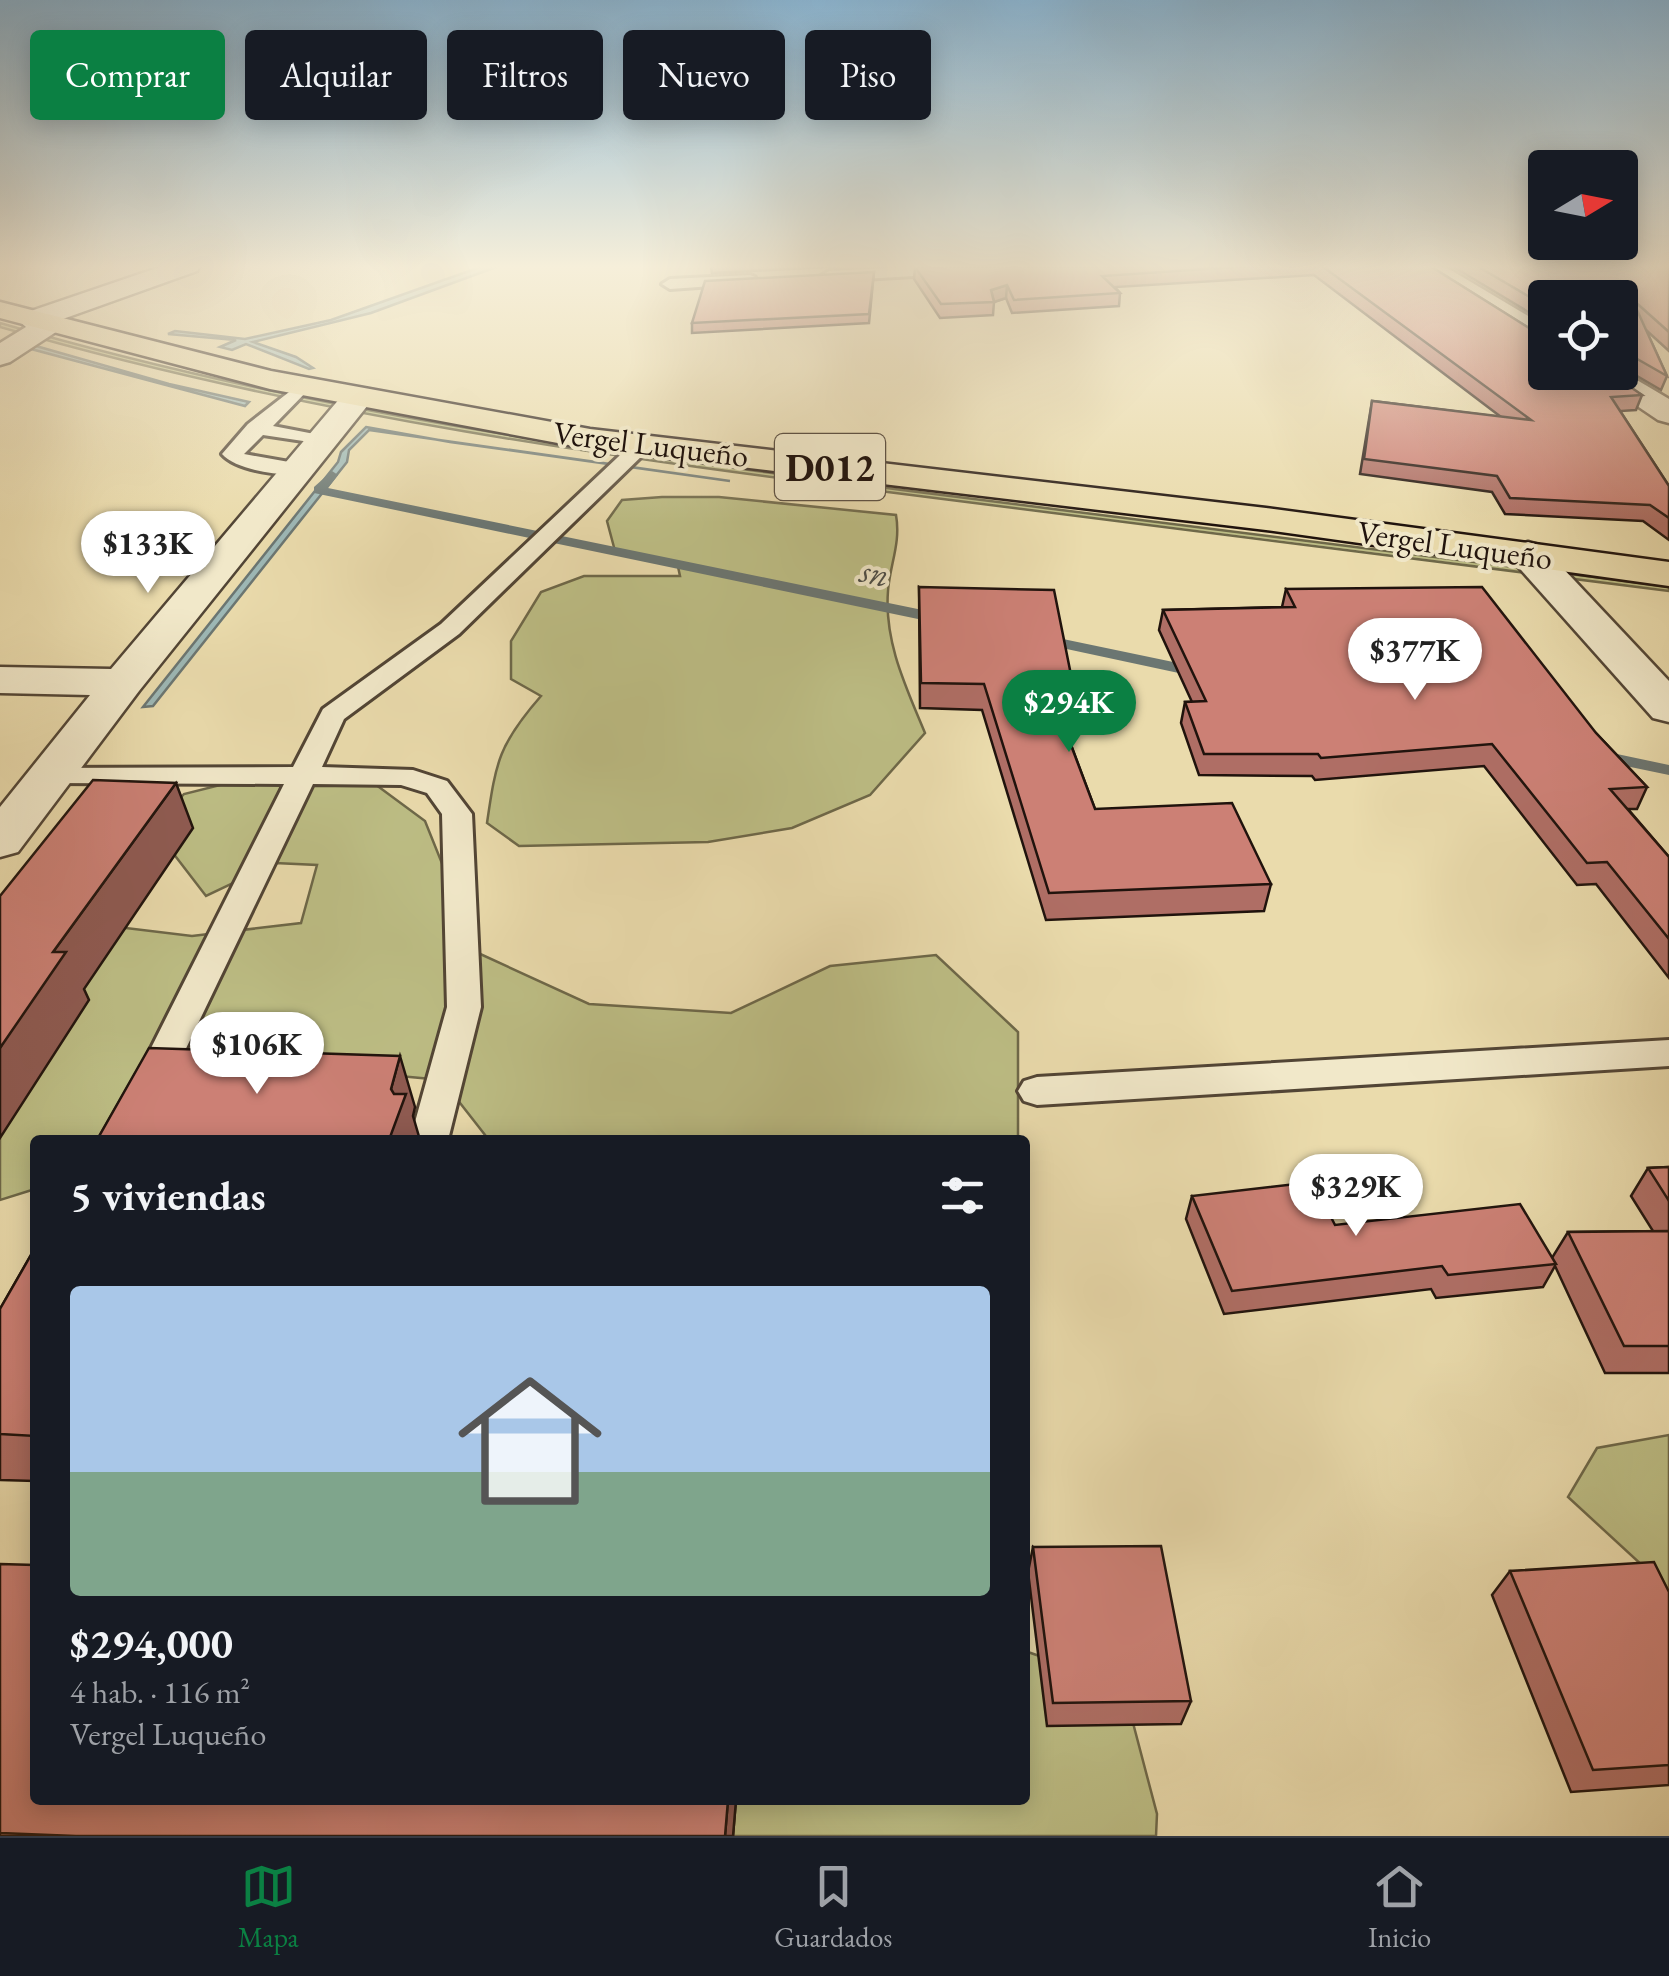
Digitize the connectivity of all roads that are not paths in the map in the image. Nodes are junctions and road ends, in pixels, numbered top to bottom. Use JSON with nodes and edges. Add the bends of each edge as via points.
{"nodes":[{"id":1,"x":163,"y":352,"type":"edge"},
{"id":2,"x":302,"y":386,"type":"junction"},
{"id":3,"x":1632,"y":390,"type":"edge"},
{"id":4,"x":357,"y":398,"type":"junction"},
{"id":5,"x":1669,"y":412,"type":"edge"},
{"id":6,"x":255,"y":428,"type":"junction"},
{"id":7,"x":642,"y":445,"type":"junction"},
{"id":8,"x":311,"y":455,"type":"junction"},
{"id":9,"x":1528,"y":554,"type":"junction"},
{"id":10,"x":1669,"y":574,"type":"edge"},
{"id":11,"x":0,"y":680,"type":"edge"},
{"id":12,"x":123,"y":682,"type":"junction"},
{"id":13,"x":1669,"y":708,"type":"edge"},
{"id":14,"x":51,"y":774,"type":"junction"},
{"id":15,"x":304,"y":774,"type":"junction"},
{"id":16,"x":0,"y":841,"type":"edge"},
{"id":17,"x":1669,"y":1053,"type":"edge"},
{"id":18,"x":1038,"y":1091,"type":"dead end"},
{"id":19,"x":121,"y":1135,"type":"edge"},
{"id":20,"x":430,"y":1135,"type":"edge"}],
"edges":[{"from":1,"to":2,"type":"main road","name":"Vergel Luqueño","number":"D012"},
{"from":2,"to":4,"type":"main road","name":"Vergel Luqueño","number":"D012"},
{"from":2,"to":6,"type":"lane"},
{"from":3,"to":5,"type":"street"},
{"from":4,"to":7,"type":"main road","name":"Vergel Luqueño","number":"D012"},
{"from":4,"to":8,"type":"street"},
{"from":6,"to":8,"type":"lane"},
{"from":6,"to":8,"type":"lane","via":[[234,457]]},
{"from":7,"to":9,"type":"main road","name":"Vergel Luqueño","number":"D012"},
{"from":7,"to":15,"type":"lane","via":[[450,629],[333,715]]},
{"from":8,"to":12,"type":"street"},
{"from":9,"to":10,"type":"main road","name":"Vergel Luqueño","number":"D012"},
{"from":9,"to":13,"type":"street"},
{"from":11,"to":12,"type":"street"},
{"from":12,"to":14,"type":"street"},
{"from":14,"to":15,"type":"lane"},
{"from":14,"to":16,"type":"street"},
{"from":15,"to":19,"type":"lane"},
{"from":15,"to":20,"type":"lane","via":[[403,776],[437,787],[457,814],[464,1007]]},
{"from":17,"to":18,"type":"lane"}]}
